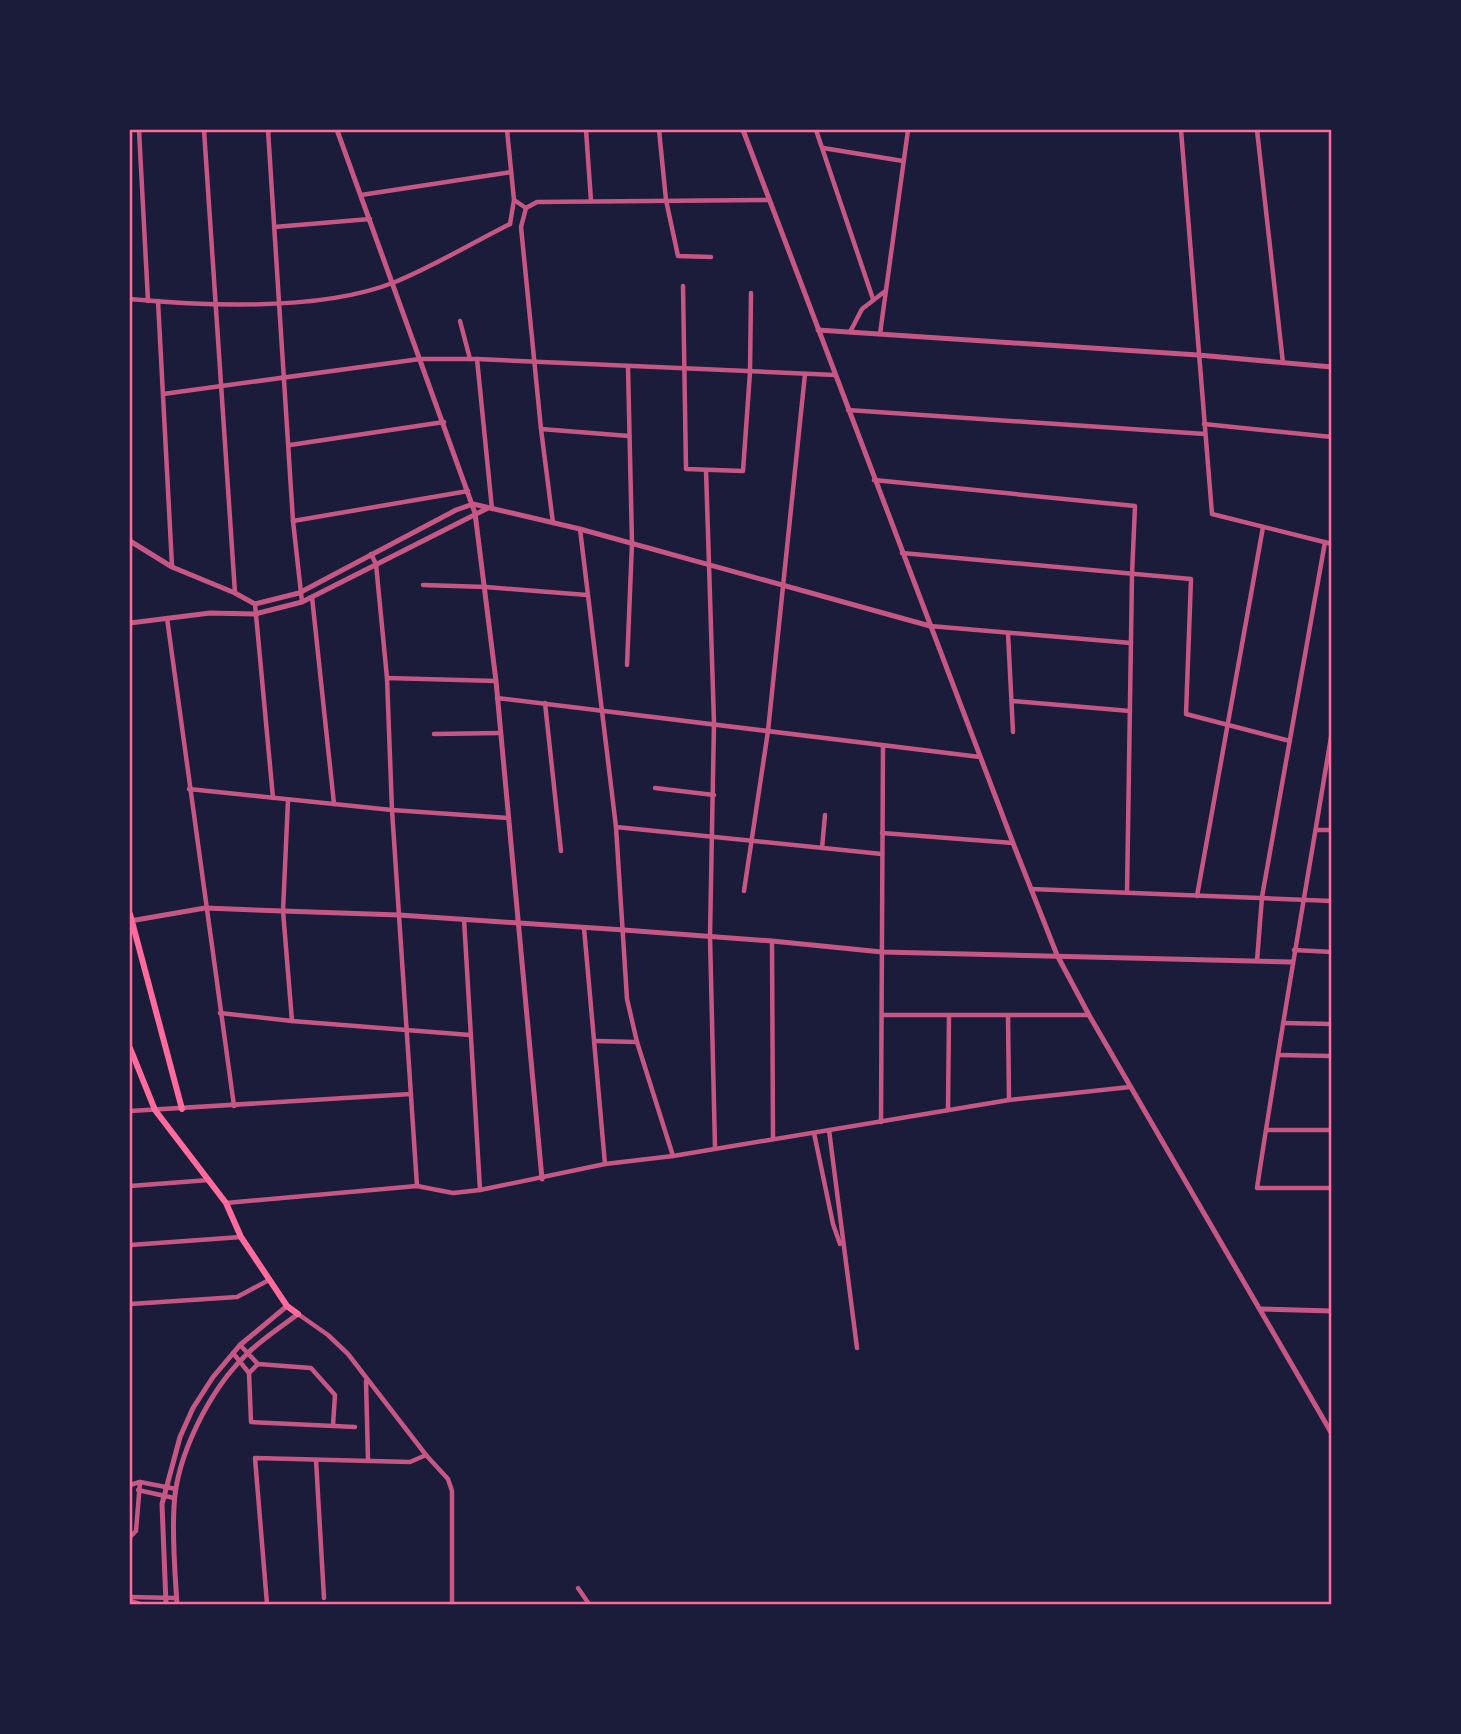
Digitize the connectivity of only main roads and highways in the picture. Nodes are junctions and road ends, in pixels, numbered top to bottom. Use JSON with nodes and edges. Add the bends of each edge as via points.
{"nodes":[{"id":1,"x":130,"y":919,"type":"edge"},
{"id":2,"x":130,"y":1048,"type":"edge"},
{"id":3,"x":182,"y":1109,"type":"road end"},
{"id":4,"x":298,"y":1314,"type":"road end"}],
"edges":[{"from":1,"to":3,"type":"main road"},
{"from":2,"to":4,"type":"main road","via":[[155,1110],[211,1180],[286,1307]]}]}
